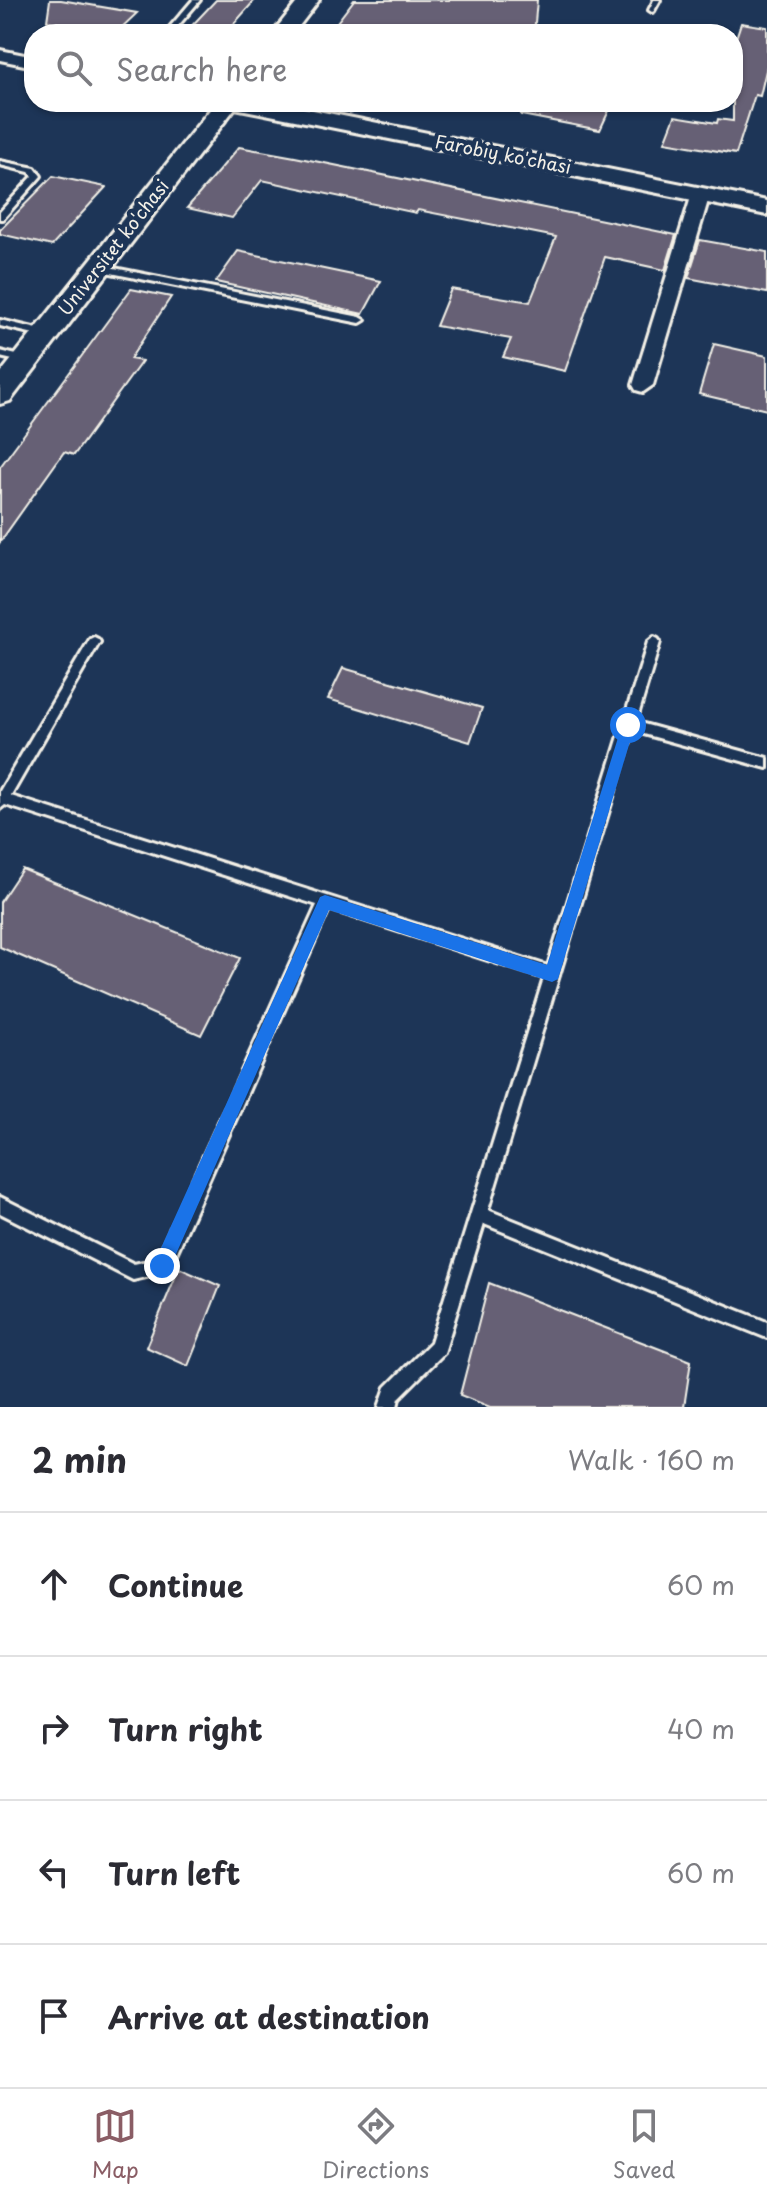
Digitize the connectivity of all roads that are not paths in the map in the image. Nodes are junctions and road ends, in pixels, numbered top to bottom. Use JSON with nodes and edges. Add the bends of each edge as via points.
{"nodes":[{"id":1,"x":197,"y":0,"type":"edge"},
{"id":2,"x":309,"y":0,"type":"edge"},
{"id":3,"x":657,"y":0,"type":"edge"},
{"id":4,"x":652,"y":10,"type":"dead end"},
{"id":5,"x":176,"y":24,"type":"edge"},
{"id":6,"x":290,"y":24,"type":"edge"},
{"id":7,"x":0,"y":55,"type":"edge"},
{"id":8,"x":24,"y":59,"type":"edge"},
{"id":9,"x":220,"y":112,"type":"edge"},
{"id":10,"x":289,"y":112,"type":"edge"},
{"id":11,"x":0,"y":163,"type":"edge"},
{"id":12,"x":701,"y":194,"type":"junction"},
{"id":13,"x":767,"y":208,"type":"edge"},
{"id":14,"x":0,"y":217,"type":"edge"},
{"id":15,"x":99,"y":268,"type":"junction"},
{"id":16,"x":360,"y":320,"type":"dead end"},
{"id":17,"x":0,"y":323,"type":"edge"},
{"id":18,"x":47,"y":334,"type":"junction"},
{"id":19,"x":0,"y":354,"type":"edge"},
{"id":20,"x":26,"y":360,"type":"junction"},
{"id":21,"x":643,"y":385,"type":"dead end"},
{"id":22,"x":0,"y":394,"type":"edge"},
{"id":23,"x":94,"y":642,"type":"dead end"},
{"id":24,"x":654,"y":642,"type":"dead end"},
{"id":25,"x":628,"y":725,"type":"junction"},
{"id":26,"x":767,"y":763,"type":"edge"},
{"id":27,"x":1,"y":801,"type":"edge"},
{"id":28,"x":325,"y":902,"type":"junction"},
{"id":29,"x":552,"y":974,"type":"junction"},
{"id":30,"x":0,"y":1205,"type":"edge"},
{"id":31,"x":479,"y":1214,"type":"junction"},
{"id":32,"x":767,"y":1330,"type":"edge"},
{"id":33,"x":388,"y":1407,"type":"edge"}],
"edges":[{"from":1,"to":5,"type":"lane"},
{"from":2,"to":6,"type":"main road"},
{"from":3,"to":4,"type":"lane"},
{"from":7,"to":8,"type":"street"},
{"from":9,"to":15,"type":"main road","name":"Universitet ko'chasi"},
{"from":10,"to":12,"type":"main road","name":"Farobiy ko'chasi"},
{"from":11,"to":14,"type":"lane","via":[[32,170],[37,176]]},
{"from":12,"to":13,"type":"main road","name":"Farobiy ko'chasi"},
{"from":12,"to":21,"type":"street"},
{"from":15,"to":16,"type":"lane"},
{"from":15,"to":18,"type":"main road","name":"Universitet ko'chasi"},
{"from":17,"to":18,"type":"lane"},
{"from":18,"to":20,"type":"main road","name":"Universitet ko'chasi"},
{"from":19,"to":20,"type":"lane"},
{"from":20,"to":22,"type":"main road","name":"Universitet ko'chasi"},
{"from":23,"to":27,"type":"lane"},
{"from":24,"to":25,"type":"lane"},
{"from":25,"to":26,"type":"lane"},
{"from":25,"to":29,"type":"lane"},
{"from":27,"to":28,"type":"lane"},
{"from":28,"to":29,"type":"lane"},
{"from":28,"to":30,"type":"lane","via":[[162,1266],[133,1272]]},
{"from":29,"to":31,"type":"lane"},
{"from":31,"to":32,"type":"lane"},
{"from":31,"to":33,"type":"lane","via":[[438,1347],[392,1393]]}]}
